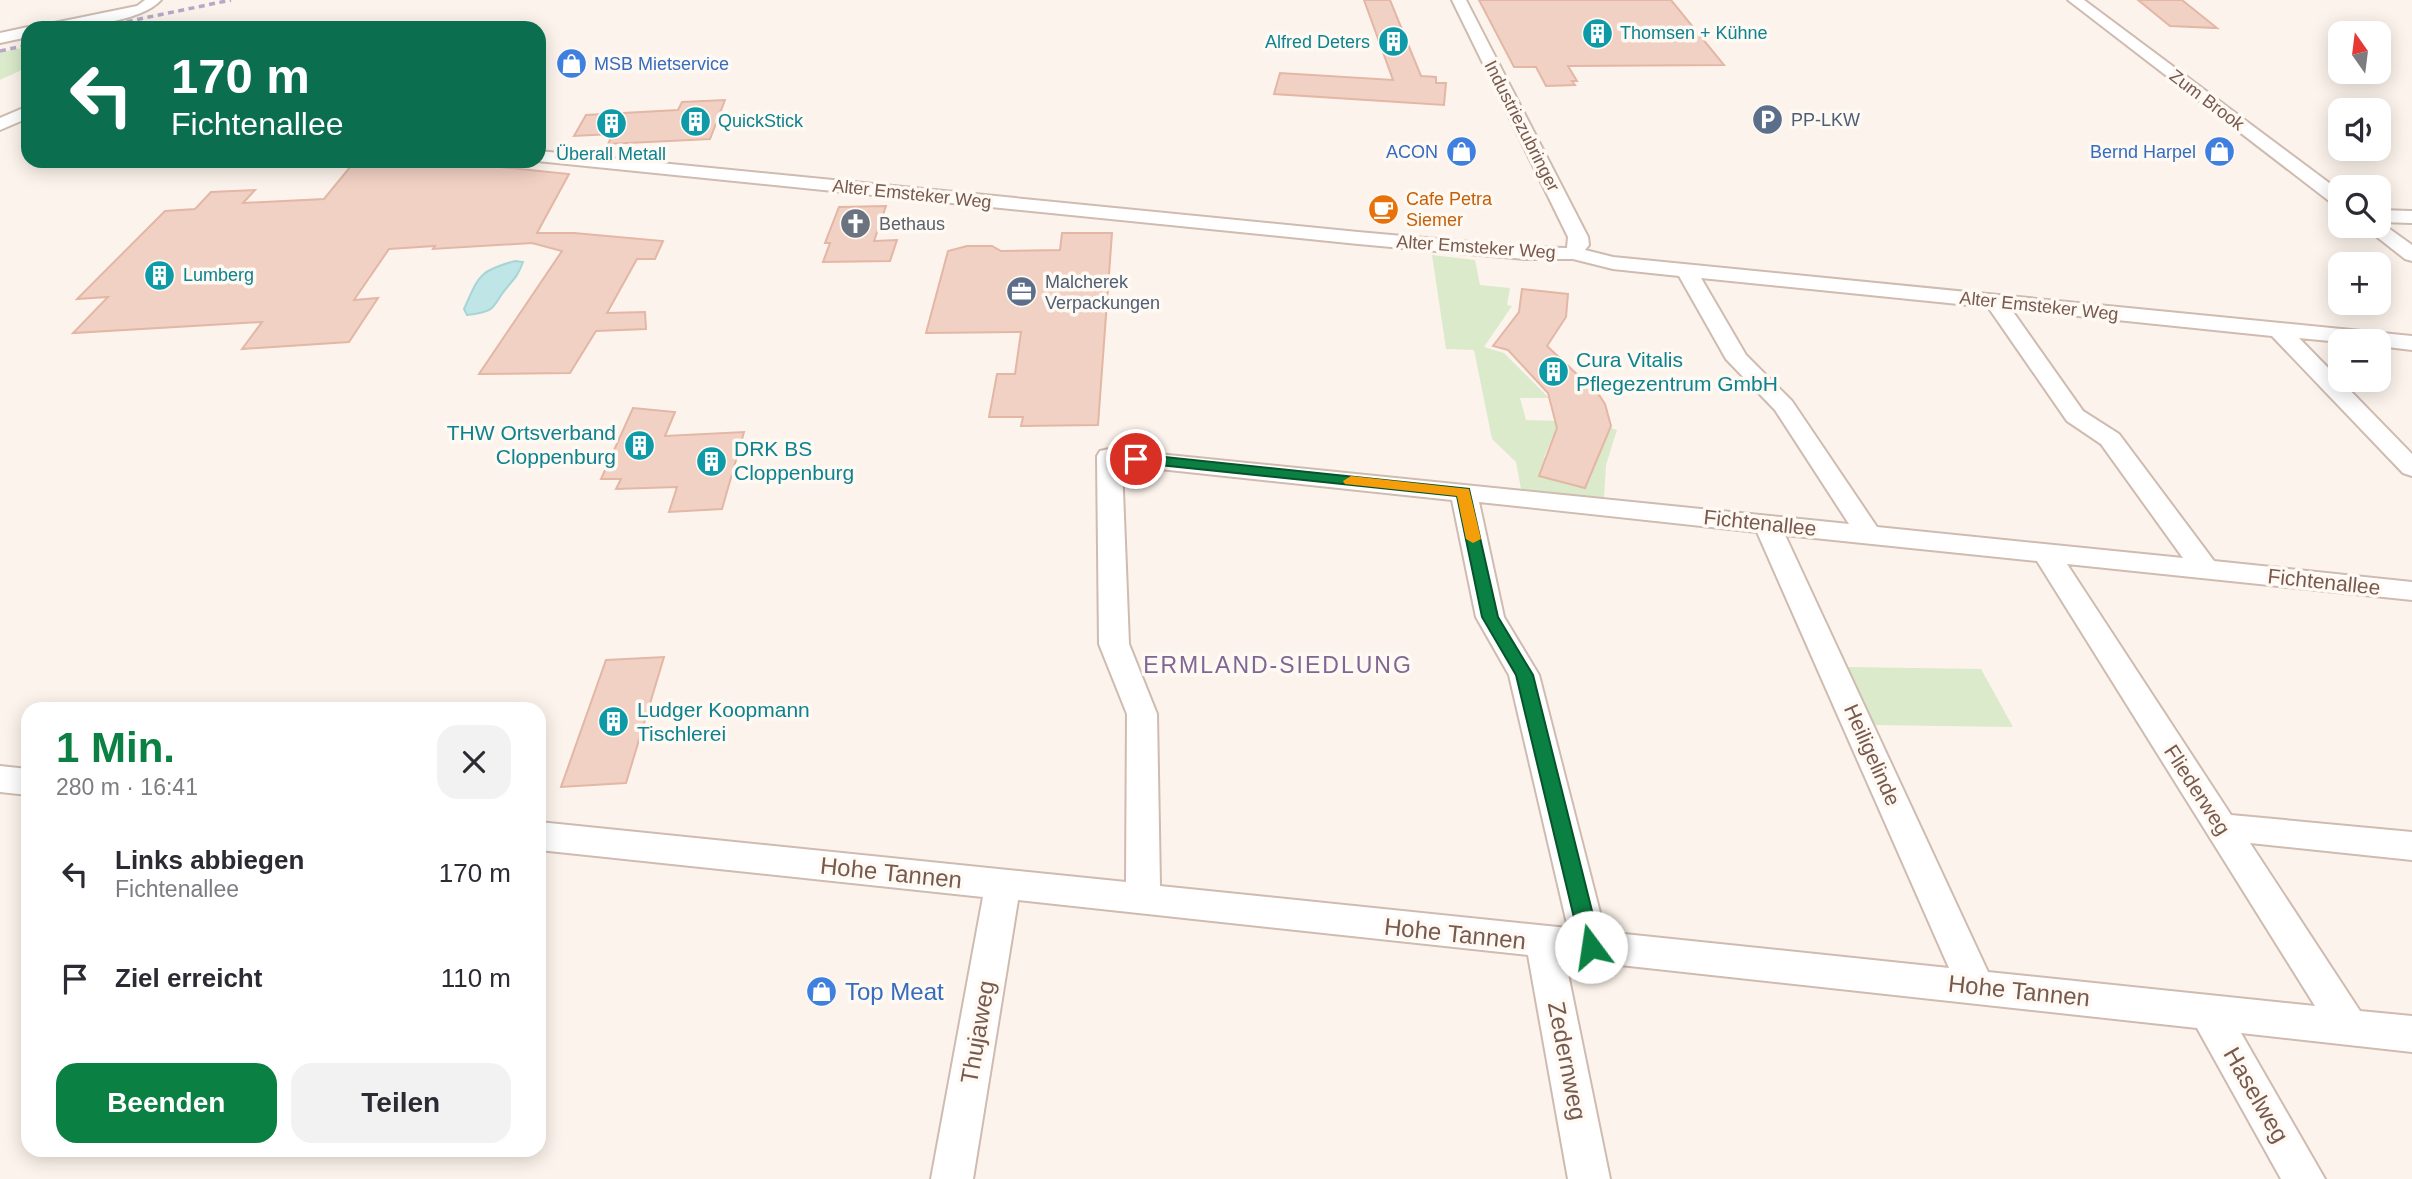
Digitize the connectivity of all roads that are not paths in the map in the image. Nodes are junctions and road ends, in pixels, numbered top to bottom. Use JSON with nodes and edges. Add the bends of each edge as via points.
{"nodes":[{"id":1,"x":154,"y":0,"type":"edge"},
{"id":2,"x":1459,"y":0,"type":"edge"},
{"id":3,"x":2075,"y":0,"type":"edge"},
{"id":4,"x":83,"y":21,"type":"edge"},
{"id":5,"x":21,"y":34,"type":"edge"},
{"id":6,"x":0,"y":38,"type":"edge"},
{"id":7,"x":9,"y":103,"type":"dead end"},
{"id":8,"x":21,"y":106,"type":"edge"},
{"id":9,"x":21,"y":114,"type":"edge"},
{"id":10,"x":0,"y":125,"type":"edge"},
{"id":11,"x":546,"y":157,"type":"edge"},
{"id":12,"x":2328,"y":192,"type":"edge"},
{"id":13,"x":2391,"y":216,"type":"edge"},
{"id":14,"x":2412,"y":217,"type":"edge"},
{"id":15,"x":2389,"y":238,"type":"edge"},
{"id":16,"x":1573,"y":253,"type":"junction"},
{"id":17,"x":2412,"y":255,"type":"edge"},
{"id":18,"x":1686,"y":270,"type":"junction"},
{"id":19,"x":1995,"y":302,"type":"junction"},
{"id":20,"x":2280,"y":331,"type":"junction"},
{"id":21,"x":2412,"y":343,"type":"edge"},
{"id":22,"x":2412,"y":468,"type":"edge"},
{"id":23,"x":1464,"y":493,"type":"junction"},
{"id":24,"x":1768,"y":524,"type":"junction"},
{"id":25,"x":1869,"y":535,"type":"junction"},
{"id":26,"x":2045,"y":552,"type":"junction"},
{"id":27,"x":2207,"y":570,"type":"junction"},
{"id":28,"x":2412,"y":591,"type":"edge"},
{"id":29,"x":0,"y":779,"type":"edge"},
{"id":30,"x":21,"y":781,"type":"edge"},
{"id":31,"x":2221,"y":827,"type":"junction"},
{"id":32,"x":546,"y":837,"type":"edge"},
{"id":33,"x":2412,"y":846,"type":"edge"},
{"id":34,"x":1003,"y":885,"type":"junction"},
{"id":35,"x":1143,"y":900,"type":"junction"},
{"id":36,"x":1544,"y":943,"type":"junction"},
{"id":37,"x":1591,"y":947,"type":"junction"},
{"id":38,"x":1976,"y":986,"type":"junction"},
{"id":39,"x":2207,"y":1012,"type":"junction"},
{"id":40,"x":2350,"y":1028,"type":"junction"},
{"id":41,"x":2412,"y":1034,"type":"edge"},
{"id":42,"x":953,"y":1179,"type":"edge"},
{"id":43,"x":1589,"y":1179,"type":"edge"},
{"id":44,"x":2304,"y":1179,"type":"edge"}],
"edges":[{"from":1,"to":4,"type":"street","via":[[142,9]]},
{"from":2,"to":16,"type":"street","name":"Industriezubringer","via":[[1578,237]]},
{"from":3,"to":12,"type":"street","name":"Zum Brook"},
{"from":5,"to":6,"type":"street"},
{"from":7,"to":8,"type":"street"},
{"from":9,"to":10,"type":"street"},
{"from":11,"to":16,"type":"street","name":"Alter Emsteker Weg","via":[[1358,239],[1544,255]]},
{"from":13,"to":14,"type":"street"},
{"from":15,"to":17,"type":"street"},
{"from":16,"to":18,"type":"street","name":"Alter Emsteker Weg","via":[[1614,263]]},
{"from":18,"to":19,"type":"street","name":"Alter Emsteker Weg"},
{"from":18,"to":25,"type":"street","via":[[1737,359],[1784,405]]},
{"from":19,"to":20,"type":"street","name":"Alter Emsteker Weg"},
{"from":19,"to":27,"type":"street","via":[[2075,416],[2110,439]]},
{"from":20,"to":21,"type":"street","name":"Alter Emsteker Weg"},
{"from":20,"to":22,"type":"street"},
{"from":23,"to":24,"type":"street","name":"Fichtenallee"},
{"from":23,"to":35,"type":"street","name":"Fichtenallee","via":[[1109,456],[1114,644],[1142,714]]},
{"from":23,"to":37,"type":"street","via":[[1490,617],[1524,675]]},
{"from":24,"to":25,"type":"street","name":"Fichtenallee"},
{"from":24,"to":38,"type":"street","name":"Heiligelinde"},
{"from":25,"to":26,"type":"street","name":"Fichtenallee"},
{"from":26,"to":27,"type":"street","name":"Fichtenallee"},
{"from":26,"to":31,"type":"street","name":"Fliederweg"},
{"from":27,"to":28,"type":"street","name":"Fichtenallee"},
{"from":29,"to":30,"type":"street"},
{"from":31,"to":33,"type":"street"},
{"from":31,"to":40,"type":"street","name":"Fliederweg"},
{"from":32,"to":34,"type":"street","name":"Hohe Tannen"},
{"from":34,"to":35,"type":"street","name":"Hohe Tannen"},
{"from":34,"to":42,"type":"street","name":"Thujaweg"},
{"from":35,"to":36,"type":"street","name":"Hohe Tannen"},
{"from":36,"to":37,"type":"street","name":"Hohe Tannen"},
{"from":36,"to":43,"type":"street","name":"Zedernweg"},
{"from":37,"to":38,"type":"street","name":"Hohe Tannen"},
{"from":38,"to":39,"type":"street","name":"Hohe Tannen"},
{"from":39,"to":40,"type":"street","name":"Hohe Tannen"},
{"from":39,"to":44,"type":"street","name":"Haselweg"},
{"from":40,"to":41,"type":"street","name":"Hohe Tannen"}]}
